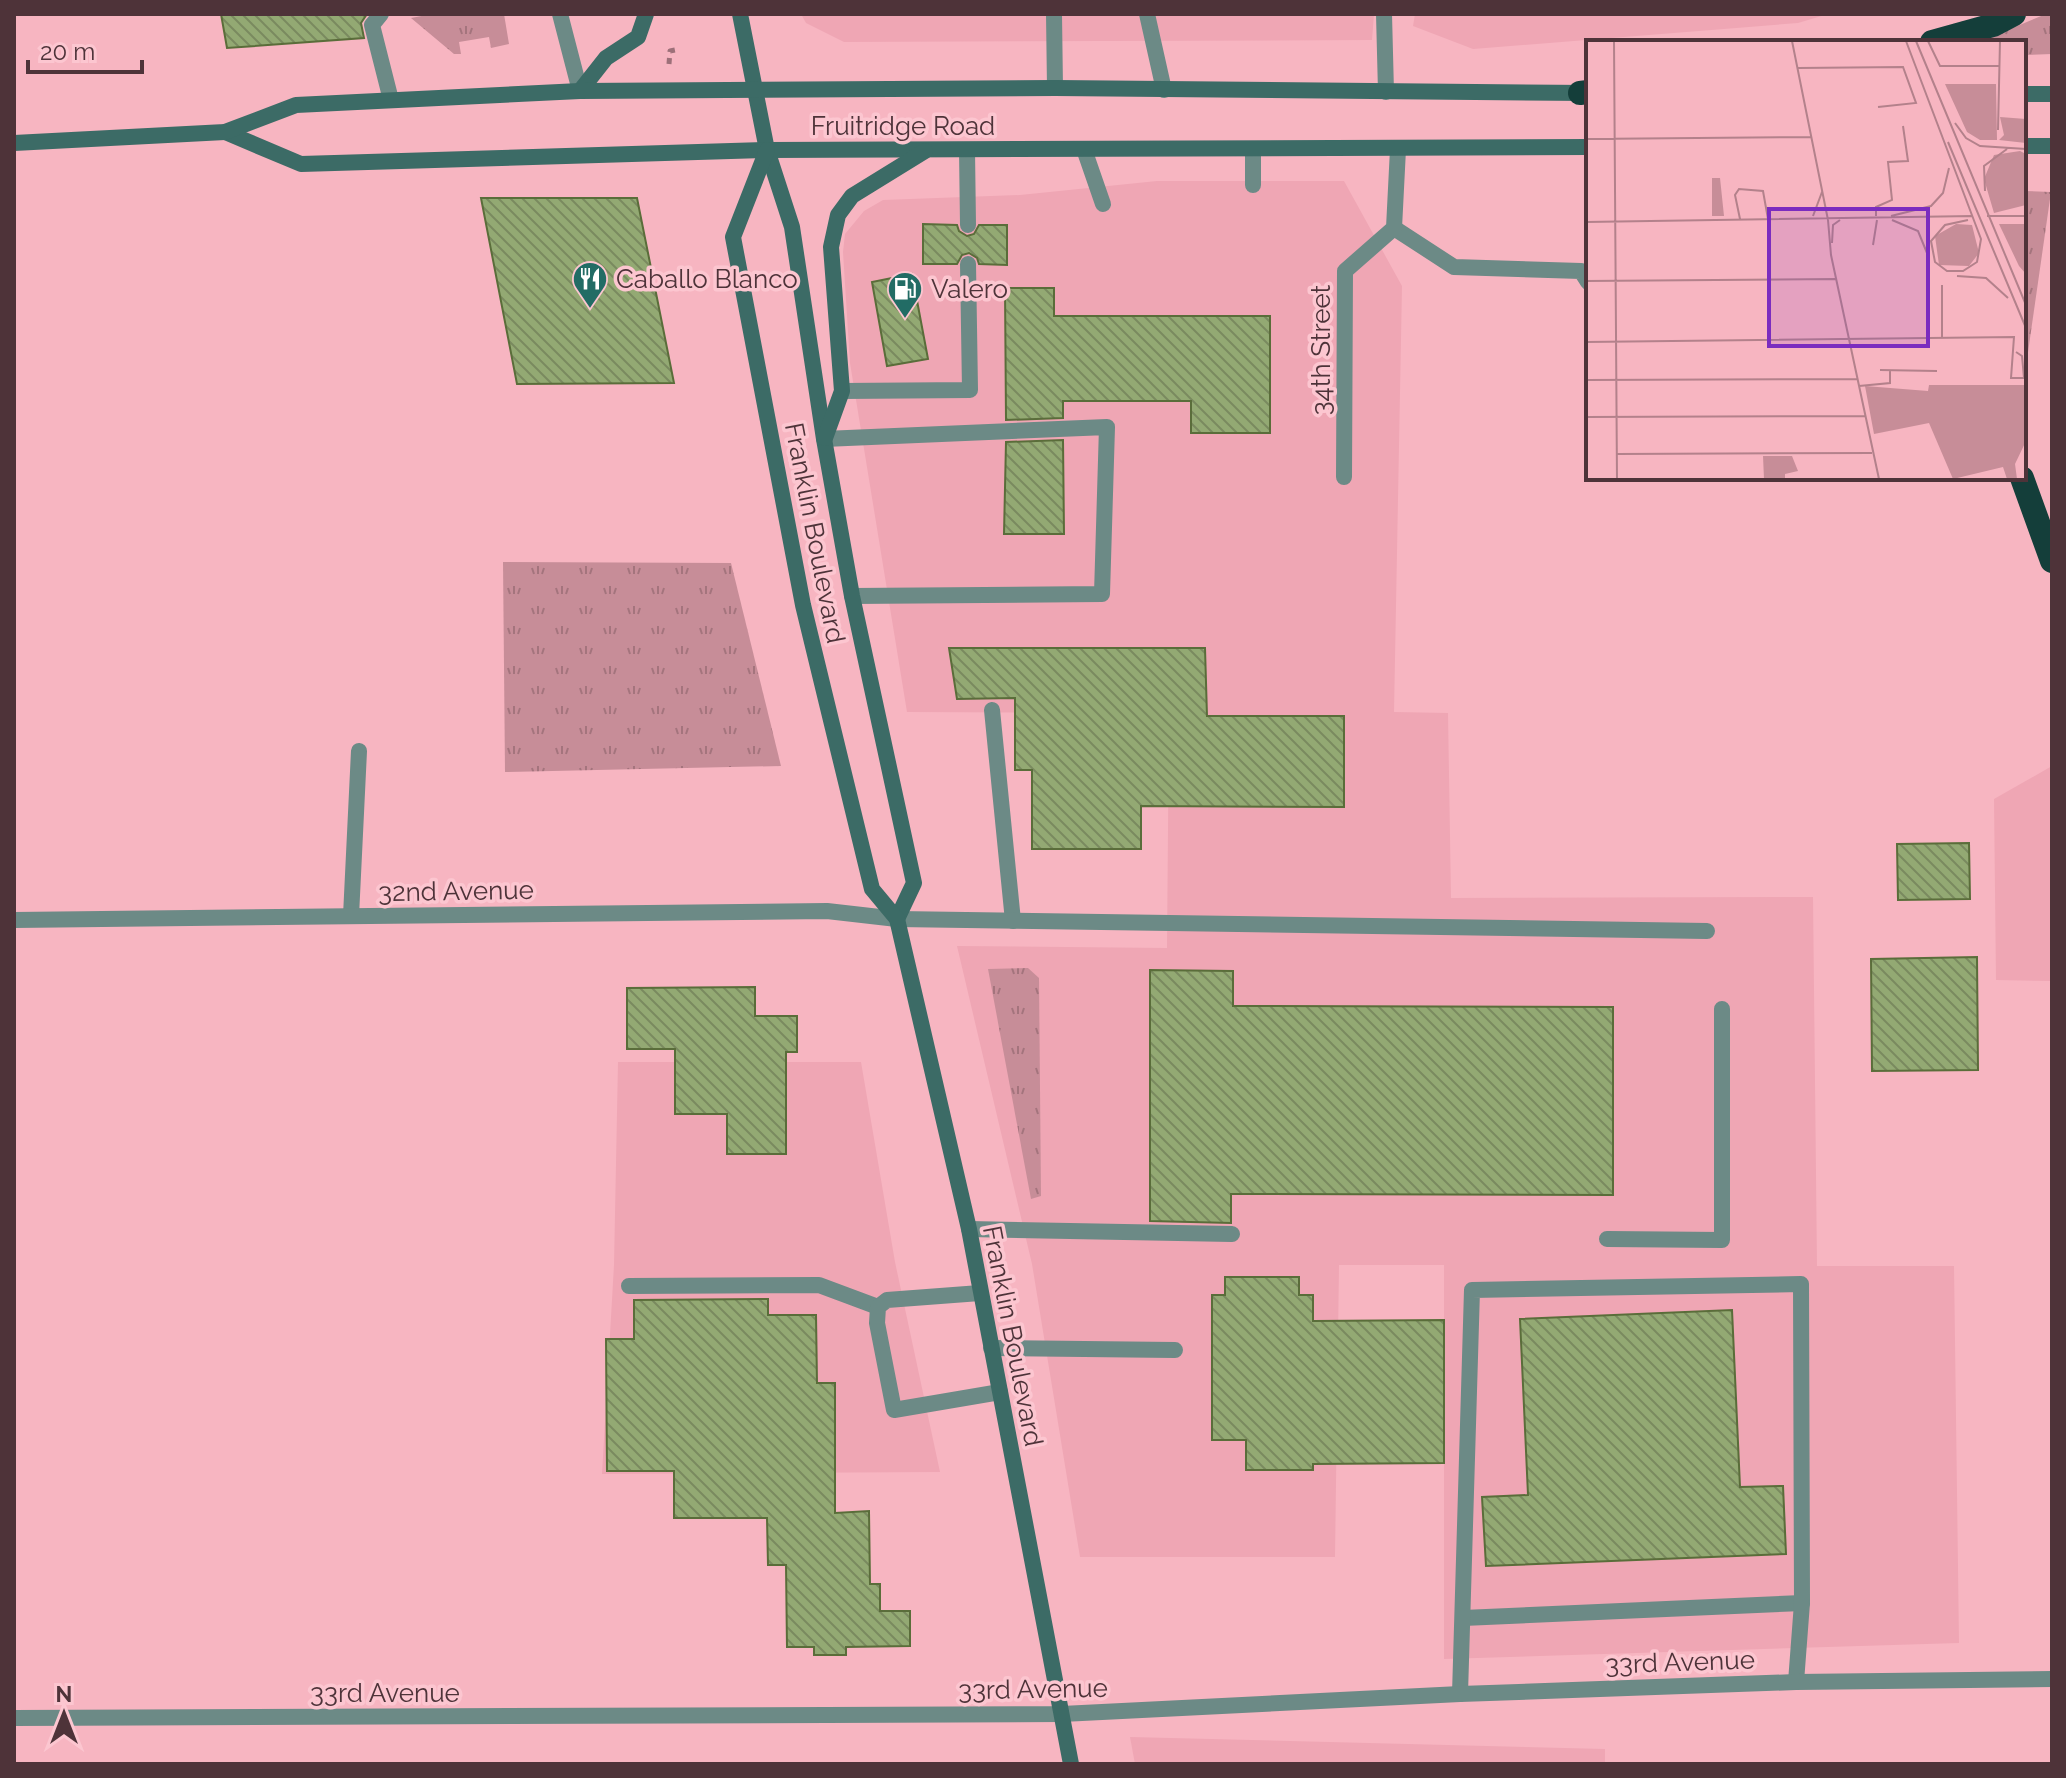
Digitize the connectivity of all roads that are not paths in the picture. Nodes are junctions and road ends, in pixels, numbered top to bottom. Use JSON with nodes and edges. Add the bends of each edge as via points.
{"nodes":[{"id":1,"x":560,"y":14,"type":"edge"},
{"id":2,"x":646,"y":14,"type":"edge"},
{"id":3,"x":740,"y":14,"type":"edge"},
{"id":4,"x":1054,"y":14,"type":"edge"},
{"id":5,"x":1147,"y":14,"type":"edge"},
{"id":6,"x":1384,"y":14,"type":"edge"},
{"id":7,"x":2014,"y":14,"type":"edge"},
{"id":8,"x":376,"y":19,"type":"edge"},
{"id":9,"x":1939,"y":40,"type":"edge"},
{"id":10,"x":1055,"y":88,"type":"junction"},
{"id":11,"x":1164,"y":90,"type":"junction"},
{"id":12,"x":580,"y":91,"type":"junction"},
{"id":13,"x":756,"y":92,"type":"junction"},
{"id":14,"x":1386,"y":92,"type":"junction"},
{"id":15,"x":1585,"y":93,"type":"edge"},
{"id":16,"x":2026,"y":94,"type":"edge"},
{"id":17,"x":2052,"y":94,"type":"edge"},
{"id":18,"x":391,"y":100,"type":"junction"},
{"id":19,"x":225,"y":132,"type":"junction"},
{"id":20,"x":14,"y":143,"type":"edge"},
{"id":21,"x":2026,"y":146,"type":"edge"},
{"id":22,"x":2052,"y":146,"type":"edge"},
{"id":23,"x":1586,"y":147,"type":"edge"},
{"id":24,"x":1398,"y":149,"type":"junction"},
{"id":25,"x":767,"y":150,"type":"junction"},
{"id":26,"x":925,"y":150,"type":"junction"},
{"id":27,"x":967,"y":150,"type":"junction"},
{"id":28,"x":1253,"y":150,"type":"junction"},
{"id":29,"x":1085,"y":152,"type":"junction"},
{"id":30,"x":1253,"y":185,"type":"dead end"},
{"id":31,"x":1103,"y":204,"type":"dead end"},
{"id":32,"x":968,"y":225,"type":"dead end"},
{"id":33,"x":1394,"y":228,"type":"junction"},
{"id":34,"x":968,"y":264,"type":"dead end"},
{"id":35,"x":1586,"y":279,"type":"edge"},
{"id":36,"x":842,"y":391,"type":"junction"},
{"id":37,"x":824,"y":439,"type":"junction"},
{"id":38,"x":1344,"y":477,"type":"dead end"},
{"id":39,"x":2023,"y":480,"type":"edge"},
{"id":40,"x":2052,"y":561,"type":"edge"},
{"id":41,"x":852,"y":596,"type":"junction"},
{"id":42,"x":992,"y":710,"type":"dead end"},
{"id":43,"x":359,"y":751,"type":"dead end"},
{"id":44,"x":351,"y":916,"type":"junction"},
{"id":45,"x":897,"y":919,"type":"junction"},
{"id":46,"x":14,"y":920,"type":"edge"},
{"id":47,"x":1013,"y":921,"type":"junction"},
{"id":48,"x":1707,"y":931,"type":"dead end"},
{"id":49,"x":1722,"y":1009,"type":"dead end"},
{"id":50,"x":969,"y":1229,"type":"junction"},
{"id":51,"x":1232,"y":1234,"type":"dead end"},
{"id":52,"x":1607,"y":1239,"type":"dead end"},
{"id":53,"x":629,"y":1286,"type":"dead end"},
{"id":54,"x":980,"y":1293,"type":"junction"},
{"id":55,"x":878,"y":1307,"type":"junction"},
{"id":56,"x":991,"y":1348,"type":"junction"},
{"id":57,"x":1175,"y":1350,"type":"dead end"},
{"id":58,"x":1000,"y":1392,"type":"junction"},
{"id":59,"x":1802,"y":1603,"type":"junction"},
{"id":60,"x":1463,"y":1618,"type":"junction"},
{"id":61,"x":2052,"y":1679,"type":"edge"},
{"id":62,"x":1796,"y":1682,"type":"junction"},
{"id":63,"x":1460,"y":1694,"type":"junction"},
{"id":64,"x":1062,"y":1714,"type":"junction"},
{"id":65,"x":14,"y":1718,"type":"edge"},
{"id":66,"x":1071,"y":1764,"type":"edge"}],
"edges":[{"from":1,"to":12,"type":"street"},
{"from":2,"to":12,"type":"main road","via":[[638,37],[606,58]]},
{"from":3,"to":13,"type":"main road","name":"Franklin Boulevard"},
{"from":4,"to":10,"type":"street"},
{"from":5,"to":11,"type":"street"},
{"from":6,"to":14,"type":"street"},
{"from":7,"to":9,"type":"highway"},
{"from":8,"to":18,"type":"street"},
{"from":10,"to":11,"type":"main road","name":"Fruitridge Road"},
{"from":10,"to":13,"type":"main road","name":"Fruitridge Road"},
{"from":11,"to":14,"type":"main road","name":"Fruitridge Road"},
{"from":12,"to":13,"type":"main road","name":"Fruitridge Road"},
{"from":12,"to":18,"type":"main road","name":"Fruitridge Road"},
{"from":13,"to":25,"type":"main road","name":"Franklin Boulevard"},
{"from":14,"to":15,"type":"main road","name":"Fruitridge Road"},
{"from":16,"to":17,"type":"main road"},
{"from":18,"to":19,"type":"main road","name":"Fruitridge Road","via":[[296,105]]},
{"from":19,"to":20,"type":"main road","name":"Fruitridge Road"},
{"from":19,"to":25,"type":"main road","name":"Fruitridge Road","via":[[301,164]]},
{"from":21,"to":22,"type":"main road"},
{"from":23,"to":24,"type":"main road","name":"Fruitridge Road"},
{"from":24,"to":28,"type":"main road","name":"Fruitridge Road"},
{"from":24,"to":33,"type":"street"},
{"from":25,"to":26,"type":"main road","name":"Fruitridge Road"},
{"from":25,"to":37,"type":"main road","name":"Franklin Boulevard","via":[[792,227]]},
{"from":25,"to":45,"type":"main road","name":"Franklin Boulevard","via":[[733,237],[806,620],[872,889]]},
{"from":26,"to":27,"type":"main road","name":"Fruitridge Road"},
{"from":26,"to":36,"type":"main road","via":[[852,196],[838,215],[831,247]]},
{"from":27,"to":29,"type":"main road","name":"Fruitridge Road"},
{"from":27,"to":32,"type":"street"},
{"from":28,"to":29,"type":"main road","name":"Fruitridge Road"},
{"from":28,"to":30,"type":"street"},
{"from":29,"to":31,"type":"street"},
{"from":33,"to":35,"type":"street","via":[[1454,267],[1581,271]]},
{"from":33,"to":38,"type":"street","name":"34th Street","via":[[1345,271]]},
{"from":34,"to":36,"type":"street","via":[[970,390]]},
{"from":36,"to":37,"type":"main road"},
{"from":37,"to":41,"type":"main road","name":"Franklin Boulevard"},
{"from":37,"to":41,"type":"street","via":[[1107,427],[1102,594]]},
{"from":39,"to":40,"type":"highway"},
{"from":41,"to":45,"type":"main road","name":"Franklin Boulevard","via":[[914,883]]},
{"from":42,"to":47,"type":"street"},
{"from":43,"to":44,"type":"street"},
{"from":44,"to":45,"type":"street","name":"32nd Avenue","via":[[827,911]]},
{"from":44,"to":46,"type":"street","name":"32nd Avenue"},
{"from":45,"to":47,"type":"street","name":"32nd Avenue"},
{"from":45,"to":50,"type":"main road","name":"Franklin Boulevard"},
{"from":47,"to":48,"type":"street","name":"32nd Avenue"},
{"from":49,"to":52,"type":"street","via":[[1722,1240]]},
{"from":50,"to":51,"type":"street"},
{"from":50,"to":54,"type":"main road","name":"Franklin Boulevard"},
{"from":53,"to":55,"type":"street","via":[[819,1285]]},
{"from":54,"to":55,"type":"street","via":[[887,1300]]},
{"from":54,"to":56,"type":"main road","name":"Franklin Boulevard"},
{"from":55,"to":58,"type":"street","via":[[894,1410]]},
{"from":56,"to":57,"type":"street"},
{"from":56,"to":58,"type":"main road","name":"Franklin Boulevard"},
{"from":58,"to":64,"type":"main road","name":"Franklin Boulevard"},
{"from":59,"to":60,"type":"street"},
{"from":59,"to":60,"type":"street","via":[[1801,1284],[1472,1290]]},
{"from":59,"to":62,"type":"street"},
{"from":60,"to":63,"type":"street"},
{"from":61,"to":62,"type":"street","name":"33rd Avenue"},
{"from":62,"to":63,"type":"street","name":"33rd Avenue"},
{"from":63,"to":64,"type":"street","name":"33rd Avenue"},
{"from":64,"to":65,"type":"street","name":"33rd Avenue"},
{"from":64,"to":66,"type":"main road","name":"Franklin Boulevard"}]}
